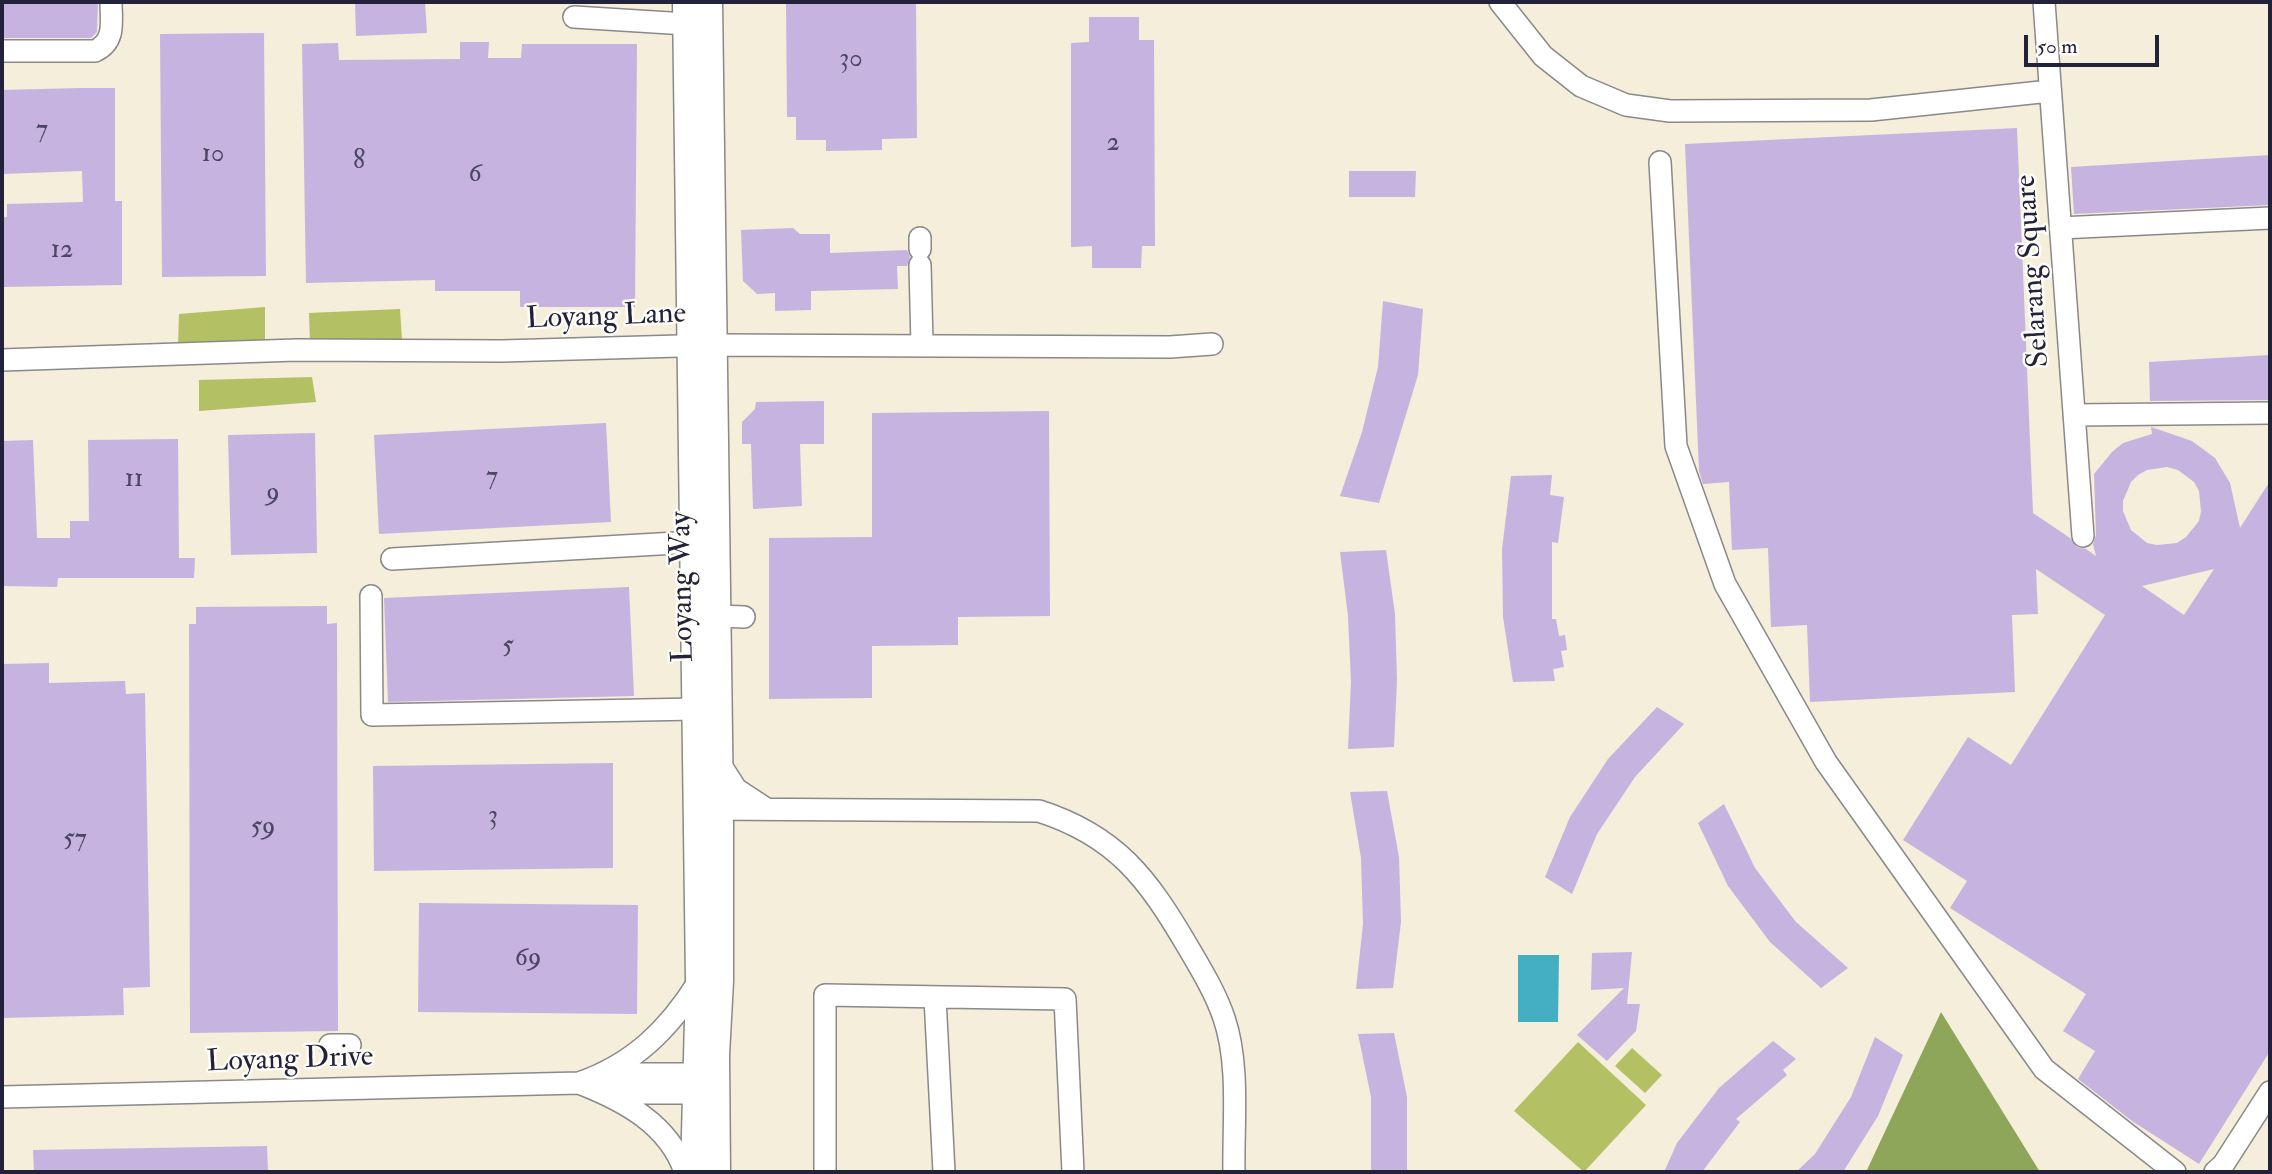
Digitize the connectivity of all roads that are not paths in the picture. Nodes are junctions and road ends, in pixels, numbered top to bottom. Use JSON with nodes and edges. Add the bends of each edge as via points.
{"nodes":[{"id":1,"x":111,"y":2,"type":"edge"},
{"id":2,"x":709,"y":2,"type":"edge"},
{"id":3,"x":1500,"y":2,"type":"edge"},
{"id":4,"x":2044,"y":2,"type":"edge"},
{"id":5,"x":686,"y":13,"type":"edge"},
{"id":6,"x":574,"y":17,"type":"dead end"},
{"id":7,"x":2,"y":51,"type":"edge"},
{"id":8,"x":2050,"y":91,"type":"junction"},
{"id":9,"x":1660,"y":162,"type":"dead end"},
{"id":10,"x":2270,"y":218,"type":"edge"},
{"id":11,"x":2060,"y":228,"type":"junction"},
{"id":12,"x":920,"y":251,"type":"dead end"},
{"id":13,"x":922,"y":344,"type":"junction"},
{"id":14,"x":1213,"y":344,"type":"dead end"},
{"id":15,"x":703,"y":345,"type":"junction"},
{"id":16,"x":2,"y":360,"type":"edge"},
{"id":17,"x":2270,"y":414,"type":"edge"},
{"id":18,"x":2074,"y":415,"type":"junction"},
{"id":19,"x":2083,"y":536,"type":"dead end"},
{"id":20,"x":694,"y":542,"type":"junction"},
{"id":21,"x":392,"y":559,"type":"dead end"},
{"id":22,"x":371,"y":596,"type":"dead end"},
{"id":23,"x":696,"y":709,"type":"junction"},
{"id":24,"x":720,"y":764,"type":"junction"},
{"id":25,"x":709,"y":808,"type":"junction"},
{"id":26,"x":767,"y":809,"type":"junction"},
{"id":27,"x":699,"y":981,"type":"junction"},
{"id":28,"x":935,"y":998,"type":"junction"},
{"id":29,"x":605,"y":1083,"type":"junction"},
{"id":30,"x":708,"y":1083,"type":"junction"},
{"id":31,"x":2270,"y":1092,"type":"edge"},
{"id":32,"x":2,"y":1097,"type":"edge"},
{"id":33,"x":685,"y":1172,"type":"edge"},
{"id":34,"x":694,"y":1172,"type":"edge"},
{"id":35,"x":717,"y":1172,"type":"edge"},
{"id":36,"x":825,"y":1172,"type":"edge"},
{"id":37,"x":944,"y":1172,"type":"edge"},
{"id":38,"x":1073,"y":1172,"type":"edge"},
{"id":39,"x":1234,"y":1172,"type":"edge"},
{"id":40,"x":2175,"y":1172,"type":"edge"},
{"id":41,"x":2215,"y":1172,"type":"edge"}],
"edges":[{"from":1,"to":7,"type":"street","via":[[111,36],[106,46],[95,51]]},
{"from":2,"to":15,"type":"main road","name":"Loyang Way"},
{"from":3,"to":8,"type":"street","via":[[1543,56],[1581,86],[1626,104],[1670,111],[1871,110]]},
{"from":4,"to":8,"type":"street","name":"Selarang Square"},
{"from":5,"to":6,"type":"street"},
{"from":5,"to":15,"type":"main road","name":"Loyang Way"},
{"from":8,"to":11,"type":"street","name":"Selarang Square"},
{"from":9,"to":40,"type":"street","via":[[1676,446],[1725,584],[1826,762],[2044,1069]]},
{"from":10,"to":11,"type":"street"},
{"from":11,"to":18,"type":"street","name":"Selarang Square"},
{"from":12,"to":13,"type":"street"},
{"from":13,"to":14,"type":"street","name":"Loyang Lane"},
{"from":13,"to":15,"type":"street","name":"Loyang Lane"},
{"from":15,"to":16,"type":"street","name":"Loyang Lane","via":[[502,351],[296,350]]},
{"from":15,"to":20,"type":"main road","name":"Loyang Way"},
{"from":15,"to":24,"type":"main road","name":"Loyang Way","via":[[731,617]]},
{"from":17,"to":18,"type":"street"},
{"from":18,"to":19,"type":"street","name":"Selarang Square"},
{"from":20,"to":21,"type":"street"},
{"from":20,"to":23,"type":"main road","name":"Loyang Way"},
{"from":22,"to":23,"type":"street","via":[[372,715]]},
{"from":23,"to":25,"type":"main road","name":"Loyang Way"},
{"from":24,"to":25,"type":"main road","name":"Loyang Way"},
{"from":24,"to":26,"type":"street","via":[[736,789]]},
{"from":25,"to":26,"type":"street"},
{"from":25,"to":27,"type":"main road","name":"Loyang Way"},
{"from":25,"to":30,"type":"main road","name":"Loyang Way"},
{"from":26,"to":39,"type":"street","via":[[1005,810],[1104,853],[1130,877],[1157,913],[1232,1059]]},
{"from":27,"to":29,"type":"street","via":[[657,1038]]},
{"from":27,"to":30,"type":"main road","name":"Loyang Way"},
{"from":28,"to":36,"type":"street","via":[[825,995]]},
{"from":28,"to":37,"type":"street"},
{"from":28,"to":38,"type":"street","via":[[1065,999]]},
{"from":29,"to":30,"type":"street","name":"Loyang Drive"},
{"from":29,"to":32,"type":"street","name":"Loyang Drive"},
{"from":29,"to":33,"type":"street","name":"Loyang Drive","via":[[653,1125]]},
{"from":30,"to":34,"type":"main road","name":"Loyang Way"},
{"from":30,"to":35,"type":"main road","name":"Loyang Way"},
{"from":31,"to":41,"type":"street"}]}
